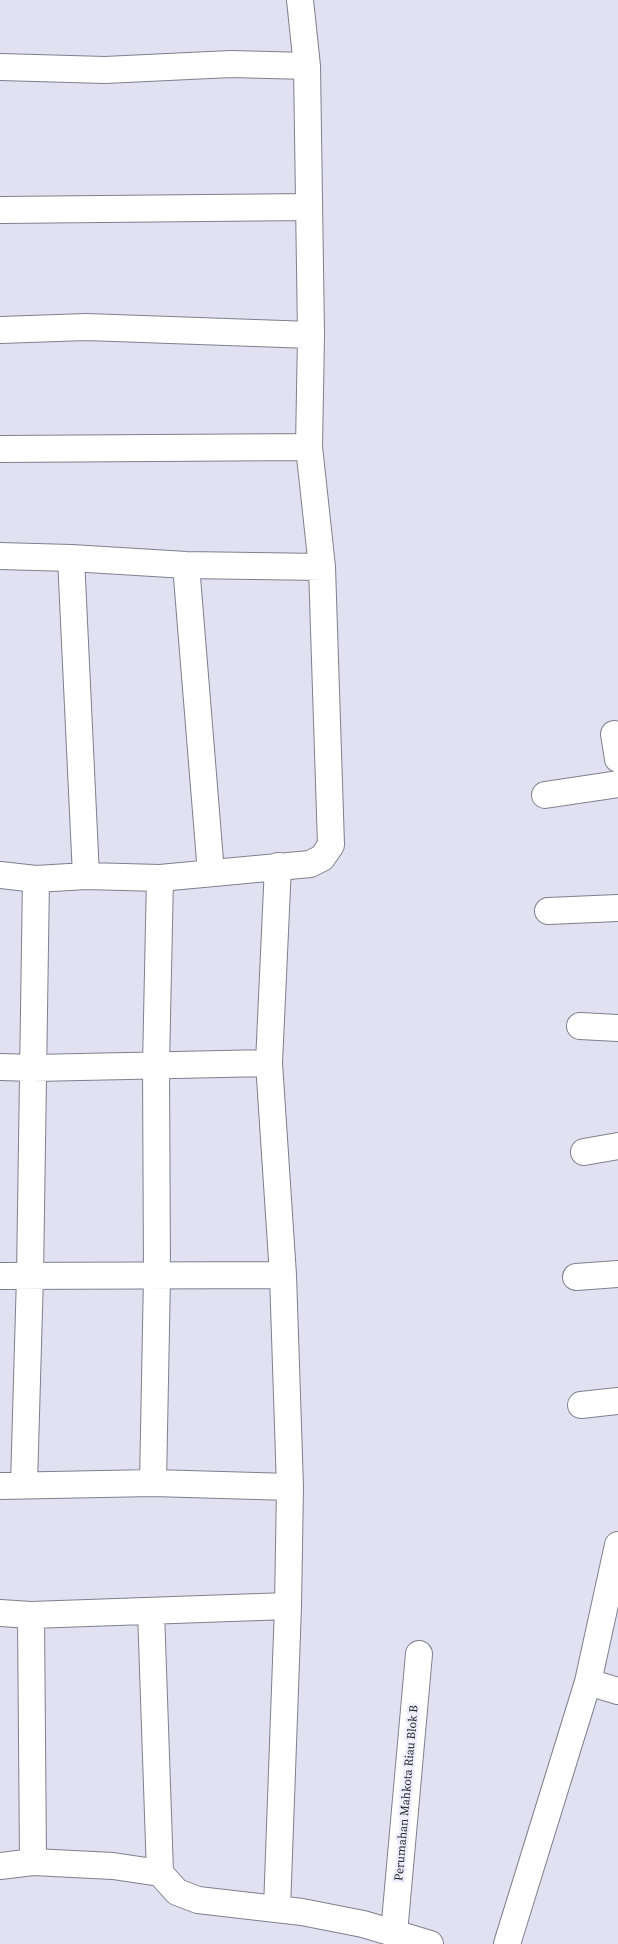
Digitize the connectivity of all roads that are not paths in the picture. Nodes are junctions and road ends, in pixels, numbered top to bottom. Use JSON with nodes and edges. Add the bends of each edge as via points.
{"nodes":[{"id":1,"x":300,"y":0,"type":"edge"},
{"id":2,"x":307,"y":66,"type":"junction"},
{"id":3,"x":0,"y":67,"type":"edge"},
{"id":4,"x":309,"y":207,"type":"junction"},
{"id":5,"x":0,"y":210,"type":"edge"},
{"id":6,"x":0,"y":330,"type":"edge"},
{"id":7,"x":311,"y":335,"type":"junction"},
{"id":8,"x":309,"y":447,"type":"junction"},
{"id":9,"x":0,"y":449,"type":"edge"},
{"id":10,"x":0,"y":556,"type":"edge"},
{"id":11,"x":72,"y":558,"type":"junction"},
{"id":12,"x":186,"y":565,"type":"junction"},
{"id":13,"x":322,"y":567,"type":"junction"},
{"id":14,"x":618,"y":784,"type":"edge"},
{"id":15,"x":545,"y":795,"type":"dead end"},
{"id":16,"x":278,"y":866,"type":"junction"},
{"id":17,"x":210,"y":873,"type":"junction"},
{"id":18,"x":0,"y":875,"type":"edge"},
{"id":19,"x":86,"y":876,"type":"junction"},
{"id":20,"x":160,"y":878,"type":"junction"},
{"id":21,"x":36,"y":879,"type":"junction"},
{"id":22,"x":618,"y":908,"type":"edge"},
{"id":23,"x":548,"y":912,"type":"dead end"},
{"id":24,"x":580,"y":1026,"type":"dead end"},
{"id":25,"x":618,"y":1028,"type":"edge"},
{"id":26,"x":269,"y":1063,"type":"junction"},
{"id":27,"x":156,"y":1066,"type":"junction"},
{"id":28,"x":0,"y":1067,"type":"edge"},
{"id":29,"x":34,"y":1068,"type":"junction"},
{"id":30,"x":618,"y":1146,"type":"edge"},
{"id":31,"x":584,"y":1152,"type":"dead end"},
{"id":32,"x":618,"y":1274,"type":"edge"},
{"id":33,"x":283,"y":1275,"type":"junction"},
{"id":34,"x":0,"y":1276,"type":"edge"},
{"id":35,"x":30,"y":1276,"type":"junction"},
{"id":36,"x":157,"y":1276,"type":"junction"},
{"id":37,"x":576,"y":1277,"type":"dead end"},
{"id":38,"x":618,"y":1401,"type":"edge"},
{"id":39,"x":581,"y":1405,"type":"dead end"},
{"id":40,"x":153,"y":1484,"type":"junction"},
{"id":41,"x":12,"y":1485,"type":"edge"},
{"id":42,"x":290,"y":1487,"type":"junction"},
{"id":43,"x":618,"y":1545,"type":"edge"},
{"id":44,"x":288,"y":1606,"type":"junction"},
{"id":45,"x":151,"y":1611,"type":"junction"},
{"id":46,"x":0,"y":1613,"type":"edge"},
{"id":47,"x":31,"y":1615,"type":"junction"},
{"id":48,"x":419,"y":1654,"type":"dead end"},
{"id":49,"x":588,"y":1682,"type":"junction"},
{"id":50,"x":618,"y":1691,"type":"edge"},
{"id":51,"x":33,"y":1862,"type":"junction"},
{"id":52,"x":0,"y":1866,"type":"edge"},
{"id":53,"x":160,"y":1873,"type":"junction"},
{"id":54,"x":278,"y":1909,"type":"junction"},
{"id":55,"x":394,"y":1933,"type":"junction"},
{"id":56,"x":430,"y":1944,"type":"edge"},
{"id":57,"x":508,"y":1944,"type":"edge"}],
"edges":[{"from":1,"to":2,"type":"street"},
{"from":2,"to":3,"type":"street","via":[[232,64],[105,70]]},
{"from":2,"to":4,"type":"street"},
{"from":4,"to":5,"type":"street"},
{"from":4,"to":7,"type":"street"},
{"from":6,"to":7,"type":"street","via":[[86,327]]},
{"from":7,"to":8,"type":"street"},
{"from":8,"to":9,"type":"street"},
{"from":8,"to":13,"type":"street"},
{"from":10,"to":11,"type":"street"},
{"from":11,"to":12,"type":"street"},
{"from":11,"to":19,"type":"street"},
{"from":12,"to":13,"type":"street"},
{"from":12,"to":17,"type":"street"},
{"from":13,"to":16,"type":"street","via":[[331,845],[322,858],[310,864]]},
{"from":14,"to":15,"type":"street"},
{"from":16,"to":17,"type":"street"},
{"from":16,"to":26,"type":"street"},
{"from":17,"to":20,"type":"street"},
{"from":18,"to":21,"type":"street"},
{"from":19,"to":20,"type":"street"},
{"from":19,"to":21,"type":"street"},
{"from":20,"to":27,"type":"street"},
{"from":21,"to":29,"type":"street"},
{"from":22,"to":23,"type":"street"},
{"from":24,"to":25,"type":"street"},
{"from":26,"to":27,"type":"street"},
{"from":26,"to":33,"type":"street"},
{"from":27,"to":29,"type":"street"},
{"from":27,"to":36,"type":"street"},
{"from":28,"to":29,"type":"street"},
{"from":29,"to":35,"type":"street"},
{"from":30,"to":31,"type":"street"},
{"from":32,"to":37,"type":"street"},
{"from":33,"to":36,"type":"street"},
{"from":33,"to":42,"type":"street"},
{"from":34,"to":35,"type":"street"},
{"from":35,"to":36,"type":"street"},
{"from":35,"to":41,"type":"street"},
{"from":36,"to":40,"type":"street"},
{"from":38,"to":39,"type":"street"},
{"from":40,"to":41,"type":"street"},
{"from":40,"to":42,"type":"street"},
{"from":42,"to":44,"type":"street"},
{"from":43,"to":49,"type":"street"},
{"from":44,"to":45,"type":"street"},
{"from":44,"to":54,"type":"street"},
{"from":45,"to":47,"type":"street"},
{"from":45,"to":53,"type":"street"},
{"from":46,"to":47,"type":"street"},
{"from":47,"to":51,"type":"street"},
{"from":48,"to":55,"type":"street","name":"Perumahan Mahkota Riau Blok B"},
{"from":49,"to":50,"type":"street"},
{"from":49,"to":57,"type":"street"},
{"from":51,"to":52,"type":"street"},
{"from":51,"to":53,"type":"street","via":[[113,1866]]},
{"from":53,"to":54,"type":"street","via":[[177,1892],[198,1900]]},
{"from":54,"to":55,"type":"street","via":[[363,1924]]},
{"from":55,"to":56,"type":"street"}]}
